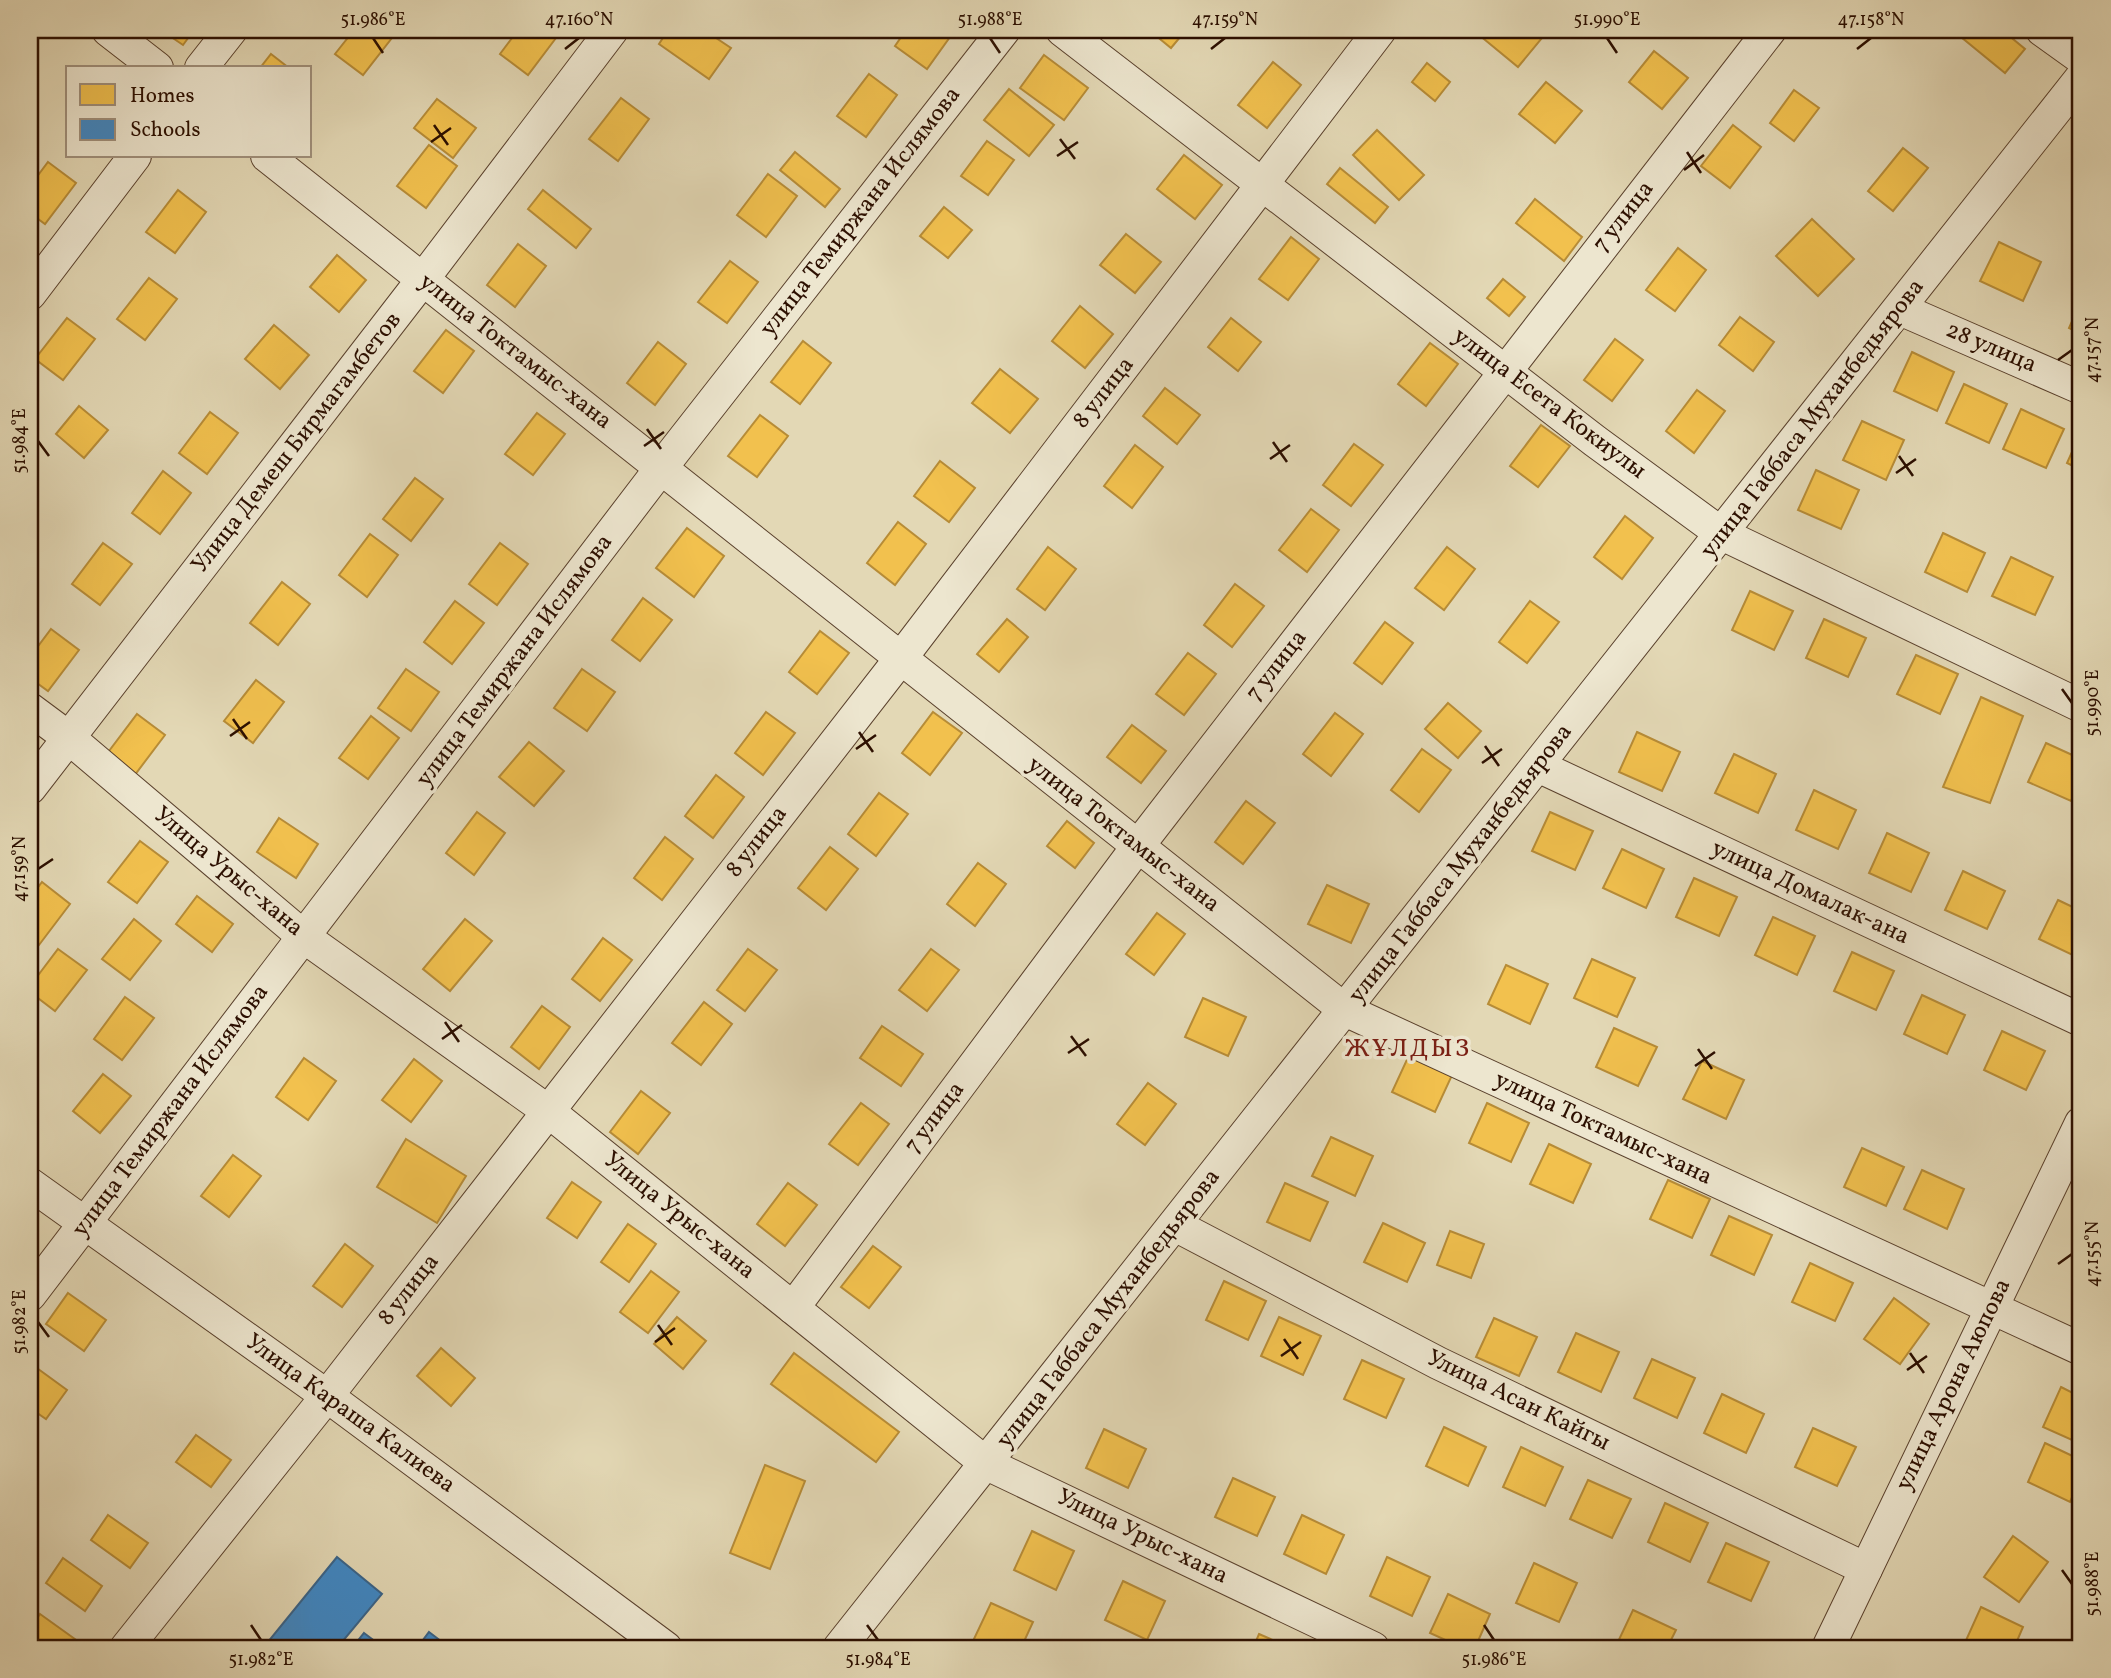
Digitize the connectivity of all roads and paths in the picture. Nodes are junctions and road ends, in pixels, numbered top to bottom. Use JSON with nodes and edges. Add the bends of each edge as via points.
{"nodes":[{"id":1,"x":108,"y":30,"type":"edge"},
{"id":2,"x":231,"y":30,"type":"edge"},
{"id":3,"x":612,"y":30,"type":"edge"},
{"id":4,"x":1004,"y":30,"type":"edge"},
{"id":5,"x":1062,"y":30,"type":"edge"},
{"id":6,"x":1380,"y":30,"type":"edge"},
{"id":7,"x":1770,"y":30,"type":"edge"},
{"id":8,"x":2042,"y":30,"type":"edge"},
{"id":9,"x":2081,"y":58,"type":"edge"},
{"id":10,"x":154,"y":66,"type":"edge"},
{"id":11,"x":203,"y":66,"type":"edge"},
{"id":12,"x":2081,"y":78,"type":"edge"},
{"id":13,"x":133,"y":158,"type":"edge"},
{"id":14,"x":270,"y":158,"type":"edge"},
{"id":15,"x":1264,"y":185,"type":"junction"},
{"id":16,"x":423,"y":279,"type":"junction"},
{"id":17,"x":30,"y":294,"type":"edge"},
{"id":18,"x":1900,"y":309,"type":"junction"},
{"id":19,"x":1505,"y":371,"type":"junction"},
{"id":20,"x":2081,"y":388,"type":"edge"},
{"id":21,"x":661,"y":468,"type":"junction"},
{"id":22,"x":1722,"y":534,"type":"junction"},
{"id":23,"x":901,"y":658,"type":"junction"},
{"id":24,"x":2081,"y":706,"type":"edge"},
{"id":25,"x":30,"y":709,"type":"edge"},
{"id":26,"x":69,"y":738,"type":"junction"},
{"id":27,"x":1538,"y":766,"type":"junction"},
{"id":28,"x":30,"y":788,"type":"edge"},
{"id":29,"x":1138,"y":846,"type":"junction"},
{"id":30,"x":304,"y":937,"type":"junction"},
{"id":31,"x":1345,"y":1010,"type":"junction"},
{"id":32,"x":2081,"y":1020,"type":"edge"},
{"id":33,"x":548,"y":1111,"type":"junction"},
{"id":34,"x":2081,"y":1123,"type":"edge"},
{"id":35,"x":30,"y":1184,"type":"edge"},
{"id":36,"x":85,"y":1224,"type":"junction"},
{"id":37,"x":1175,"y":1225,"type":"junction"},
{"id":38,"x":30,"y":1295,"type":"edge"},
{"id":39,"x":1991,"y":1307,"type":"junction"},
{"id":40,"x":793,"y":1308,"type":"junction"},
{"id":41,"x":2081,"y":1349,"type":"edge"},
{"id":42,"x":327,"y":1396,"type":"junction"},
{"id":43,"x":987,"y":1464,"type":"junction"},
{"id":44,"x":1866,"y":1569,"type":"junction"},
{"id":45,"x":127,"y":1648,"type":"edge"},
{"id":46,"x":666,"y":1648,"type":"edge"},
{"id":47,"x":839,"y":1648,"type":"edge"},
{"id":48,"x":1373,"y":1648,"type":"edge"},
{"id":49,"x":1828,"y":1648,"type":"edge"}],
"edges":[{"from":1,"to":10,"type":"street"},
{"from":2,"to":11,"type":"street"},
{"from":3,"to":16,"type":"street","name":"Улица Демеш Бирмагамбетов"},
{"from":4,"to":21,"type":"street","name":"улица Темиржана Ислямова"},
{"from":5,"to":15,"type":"street","name":"улица Есета Кокиулы"},
{"from":6,"to":15,"type":"street","name":"8 улица"},
{"from":7,"to":19,"type":"street","name":"7 улица"},
{"from":8,"to":9,"type":"street"},
{"from":12,"to":18,"type":"street","name":"улица Габбаса Муханбедьярова"},
{"from":13,"to":17,"type":"street"},
{"from":14,"to":16,"type":"street","name":"улица Токтамыс-хана"},
{"from":15,"to":19,"type":"street","name":"улица Есета Кокиулы"},
{"from":15,"to":23,"type":"street","name":"8 улица"},
{"from":16,"to":21,"type":"street","name":"улица Токтамыс-хана"},
{"from":16,"to":26,"type":"street","name":"Улица Демеш Бирмагамбетов"},
{"from":18,"to":20,"type":"street","name":"28 улица"},
{"from":18,"to":22,"type":"street","name":"улица Габбаса Муханбедьярова"},
{"from":19,"to":22,"type":"street","name":"улица Есета Кокиулы"},
{"from":19,"to":29,"type":"street","name":"7 улица"},
{"from":21,"to":23,"type":"street","name":"улица Токтамыс-хана"},
{"from":21,"to":30,"type":"street","name":"улица Темиржана Ислямова"},
{"from":22,"to":24,"type":"street","name":"улица Есета Кокиулы"},
{"from":22,"to":27,"type":"street","name":"улица Габбаса Муханбедьярова"},
{"from":23,"to":29,"type":"street","name":"улица Токтамыс-хана"},
{"from":23,"to":33,"type":"street","name":"8 улица"},
{"from":25,"to":26,"type":"street","name":"Улица Урыс-хана"},
{"from":26,"to":28,"type":"street","name":"Улица Демеш Бирмагамбетов"},
{"from":26,"to":30,"type":"street","name":"Улица Урыс-хана"},
{"from":27,"to":31,"type":"street","name":"улица Габбаса Муханбедьярова"},
{"from":27,"to":32,"type":"street","name":"улица Домалак-ана"},
{"from":29,"to":31,"type":"street","name":"улица Токтамыс-хана"},
{"from":29,"to":40,"type":"street","name":"7 улица"},
{"from":30,"to":33,"type":"street","name":"Улица Урыс-хана"},
{"from":30,"to":36,"type":"street","name":"улица Темиржана Ислямова"},
{"from":31,"to":37,"type":"street","name":"улица Габбаса Муханбедьярова"},
{"from":31,"to":39,"type":"street","name":"улица Токтамыс-хана"},
{"from":33,"to":40,"type":"street","name":"Улица Урыс-хана"},
{"from":33,"to":42,"type":"street","name":"8 улица"},
{"from":34,"to":39,"type":"street","name":"улица Арона Аюпова"},
{"from":35,"to":36,"type":"street","name":"Улица Караша Калиева"},
{"from":36,"to":38,"type":"street","name":"улица Темиржана Ислямова"},
{"from":36,"to":42,"type":"street","name":"Улица Караша Калиева"},
{"from":37,"to":43,"type":"street","name":"улица Габбаса Муханбедьярова"},
{"from":37,"to":44,"type":"street","name":"Улица Асан Кайгы","via":[[1438,1363]]},
{"from":39,"to":41,"type":"street","name":"улица Токтамыс-хана"},
{"from":39,"to":44,"type":"street","name":"улица Арона Аюпова"},
{"from":40,"to":43,"type":"street","name":"Улица Урыс-хана"},
{"from":42,"to":45,"type":"street","name":"8 улица"},
{"from":42,"to":46,"type":"street","name":"Улица Караша Калиева"},
{"from":43,"to":47,"type":"street","name":"улица Габбаса Муханбедьярова"},
{"from":43,"to":48,"type":"street","name":"Улица Урыс-хана"},
{"from":44,"to":49,"type":"street","name":"улица Арона Аюпова"}]}
